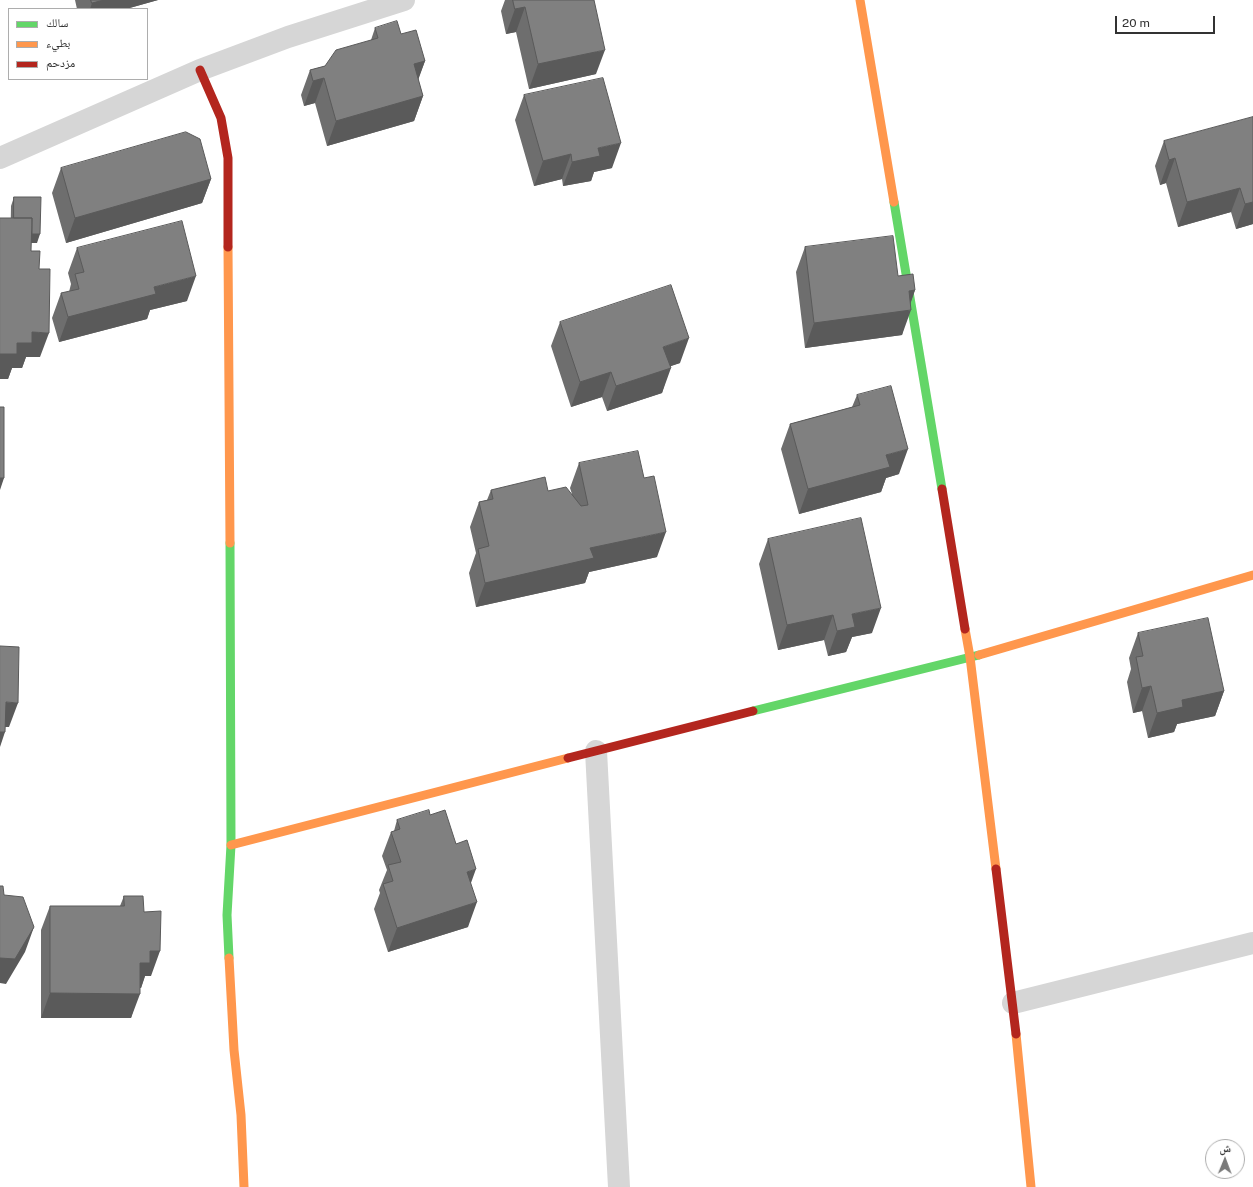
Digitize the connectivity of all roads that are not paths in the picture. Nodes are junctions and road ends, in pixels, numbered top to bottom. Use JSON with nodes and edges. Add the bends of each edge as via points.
{"nodes":[{"id":1,"x":404,"y":0,"type":"edge"},
{"id":2,"x":860,"y":0,"type":"edge"},
{"id":3,"x":200,"y":70,"type":"junction"},
{"id":4,"x":0,"y":158,"type":"edge"},
{"id":5,"x":1253,"y":575,"type":"edge"},
{"id":6,"x":970,"y":656,"type":"junction"},
{"id":7,"x":596,"y":751,"type":"junction"},
{"id":8,"x":231,"y":845,"type":"junction"},
{"id":9,"x":1253,"y":943,"type":"edge"},
{"id":10,"x":1013,"y":1003,"type":"junction"},
{"id":11,"x":244,"y":1187,"type":"edge"},
{"id":12,"x":619,"y":1187,"type":"edge"},
{"id":13,"x":1031,"y":1187,"type":"edge"}],
"edges":[{"from":1,"to":3,"type":"street","via":[[288,37]]},
{"from":2,"to":6,"type":"street"},
{"from":3,"to":4,"type":"street"},
{"from":3,"to":8,"type":"street","via":[[221,118],[228,158]]},
{"from":5,"to":6,"type":"street"},
{"from":6,"to":7,"type":"street"},
{"from":6,"to":10,"type":"street"},
{"from":7,"to":8,"type":"street"},
{"from":7,"to":12,"type":"street"},
{"from":8,"to":11,"type":"street","via":[[227,915]]},
{"from":9,"to":10,"type":"street"},
{"from":10,"to":13,"type":"street"}]}
